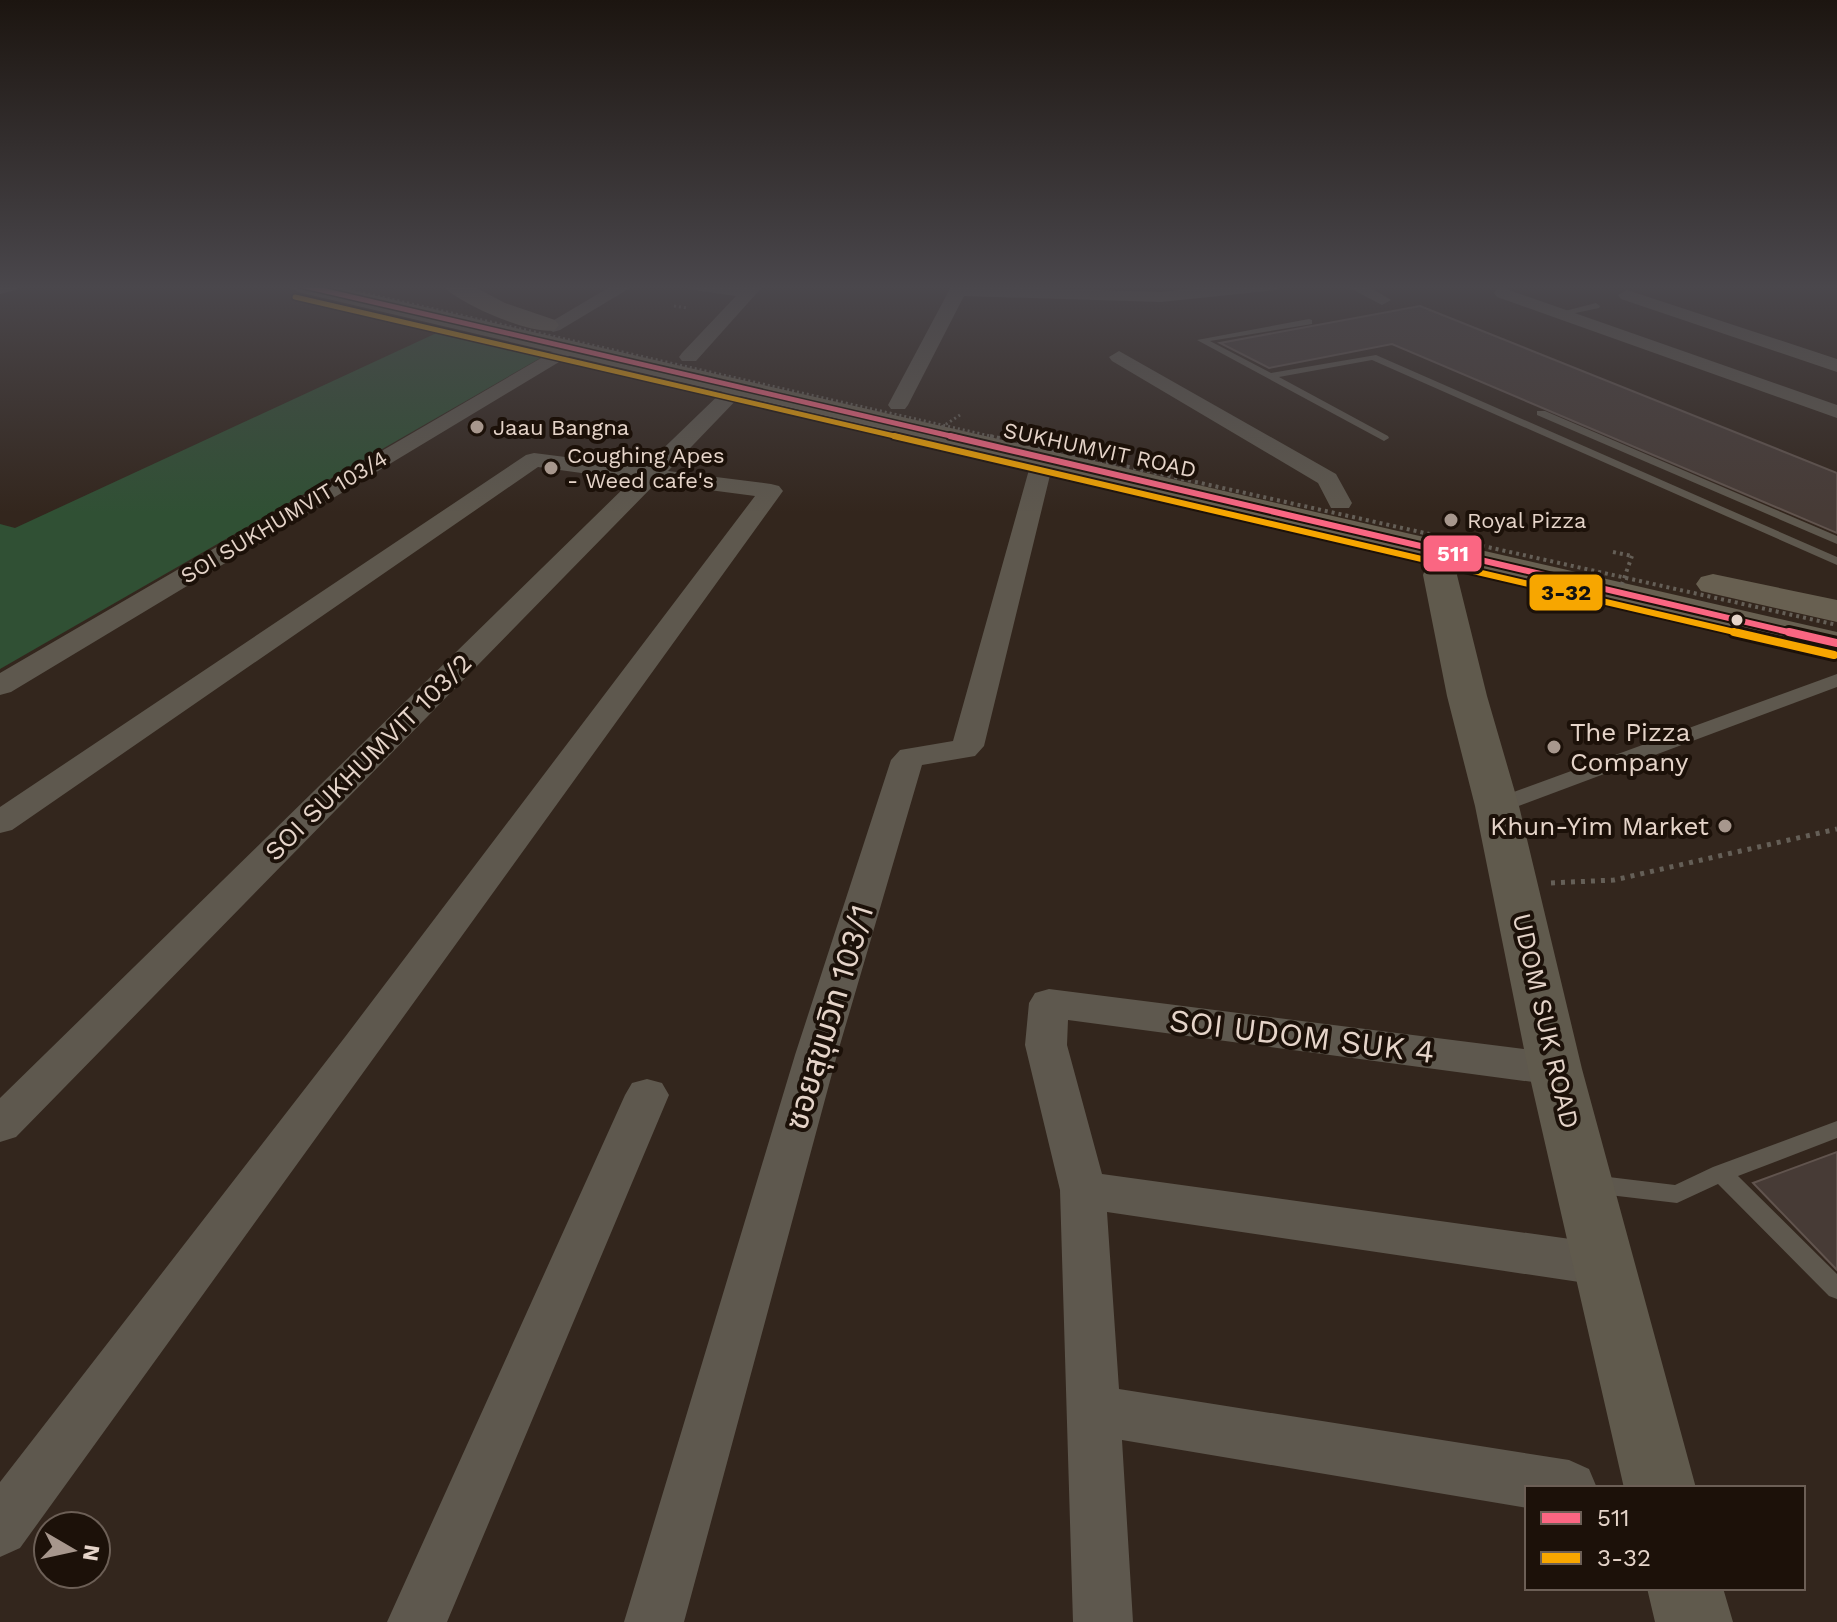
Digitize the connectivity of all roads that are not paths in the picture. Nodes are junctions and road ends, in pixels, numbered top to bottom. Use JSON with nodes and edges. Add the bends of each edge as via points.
{"nodes":[{"id":1,"x":514,"y":361,"type":"edge"},
{"id":2,"x":643,"y":361,"type":"edge"},
{"id":3,"x":702,"y":361,"type":"edge"},
{"id":4,"x":918,"y":361,"type":"edge"},
{"id":5,"x":1125,"y":361,"type":"edge"},
{"id":6,"x":1241,"y":361,"type":"edge"},
{"id":7,"x":1353,"y":361,"type":"edge"},
{"id":8,"x":1381,"y":361,"type":"edge"},
{"id":9,"x":1694,"y":361,"type":"edge"},
{"id":10,"x":1270,"y":376,"type":"junction"},
{"id":11,"x":736,"y":389,"type":"junction"},
{"id":12,"x":1837,"y":412,"type":"edge"},
{"id":13,"x":888,"y":413,"type":"junction"},
{"id":14,"x":1541,"y":413,"type":"dead end"},
{"id":15,"x":1384,"y":438,"type":"dead end"},
{"id":16,"x":1043,"y":459,"type":"junction"},
{"id":17,"x":649,"y":475,"type":"junction"},
{"id":18,"x":1340,"y":503,"type":"junction"},
{"id":19,"x":1837,"y":540,"type":"edge"},
{"id":20,"x":1454,"y":542,"type":"junction"},
{"id":21,"x":1837,"y":561,"type":"edge"},
{"id":22,"x":1837,"y":611,"type":"edge"},
{"id":23,"x":1837,"y":643,"type":"edge"},
{"id":24,"x":1837,"y":680,"type":"edge"},
{"id":25,"x":0,"y":686,"type":"edge"},
{"id":26,"x":1497,"y":806,"type":"junction"},
{"id":27,"x":0,"y":823,"type":"edge"},
{"id":28,"x":1555,"y":1069,"type":"junction"},
{"id":29,"x":647,"y":1095,"type":"dead end"},
{"id":30,"x":0,"y":1125,"type":"edge"},
{"id":31,"x":1837,"y":1129,"type":"edge"},
{"id":32,"x":1721,"y":1173,"type":"junction"},
{"id":33,"x":1585,"y":1183,"type":"junction"},
{"id":34,"x":1083,"y":1190,"type":"junction"},
{"id":35,"x":1606,"y":1265,"type":"junction"},
{"id":36,"x":1837,"y":1289,"type":"edge"},
{"id":37,"x":1091,"y":1410,"type":"junction"},
{"id":38,"x":1557,"y":1486,"type":"edge"},
{"id":39,"x":1660,"y":1486,"type":"edge"},
{"id":40,"x":0,"y":1528,"type":"edge"},
{"id":41,"x":1686,"y":1590,"type":"edge"},
{"id":42,"x":417,"y":1622,"type":"edge"},
{"id":43,"x":654,"y":1622,"type":"edge"},
{"id":44,"x":1103,"y":1622,"type":"edge"},
{"id":45,"x":1694,"y":1622,"type":"edge"}],
"edges":[{"from":1,"to":25,"type":"street","name":"SOI SUKHUMVIT 103/4"},
{"from":2,"to":11,"type":"main road","name":"SUKHUMVIT ROAD"},
{"from":3,"to":13,"type":"main road","name":"SUKHUMVIT ROAD"},
{"from":4,"to":13,"type":"street"},
{"from":5,"to":18,"type":"street","via":[[1328,479]]},
{"from":6,"to":10,"type":"lane"},
{"from":7,"to":10,"type":"lane"},
{"from":8,"to":21,"type":"lane"},
{"from":9,"to":12,"type":"street"},
{"from":10,"to":15,"type":"lane"},
{"from":11,"to":13,"type":"main road","name":"SUKHUMVIT ROAD"},
{"from":11,"to":17,"type":"street","name":"SOI SUKHUMVIT 103/2"},
{"from":13,"to":16,"type":"main road","name":"SUKHUMVIT ROAD"},
{"from":13,"to":18,"type":"main road","name":"SUKHUMVIT ROAD"},
{"from":14,"to":19,"type":"lane"},
{"from":16,"to":20,"type":"main road","name":"SUKHUMVIT ROAD"},
{"from":16,"to":43,"type":"street","name":"ซอยสุขุมวิท 103/1","via":[[968,746],[907,760],[816,1055]]},
{"from":17,"to":27,"type":"street","via":[[534,460]]},
{"from":17,"to":30,"type":"street","name":"SOI SUKHUMVIT 103/2"},
{"from":17,"to":40,"type":"street","via":[[771,491]]},
{"from":18,"to":20,"type":"main road","name":"SUKHUMVIT ROAD"},
{"from":20,"to":22,"type":"main road","name":"SUKHUMVIT ROAD"},
{"from":20,"to":23,"type":"main road","name":"SUKHUMVIT ROAD"},
{"from":20,"to":26,"type":"main road","name":"UDOM SUK ROAD","via":[[1440,575]]},
{"from":24,"to":26,"type":"street"},
{"from":26,"to":28,"type":"main road","name":"UDOM SUK ROAD"},
{"from":28,"to":33,"type":"main road","name":"UDOM SUK ROAD"},
{"from":28,"to":34,"type":"street","name":"SOI UDOM SUK 4","via":[[1049,1003],[1046,1045]]},
{"from":29,"to":42,"type":"street"},
{"from":31,"to":32,"type":"lane"},
{"from":32,"to":33,"type":"lane","via":[[1677,1194]]},
{"from":32,"to":36,"type":"lane"},
{"from":33,"to":35,"type":"main road","name":"UDOM SUK ROAD"},
{"from":34,"to":35,"type":"street"},
{"from":34,"to":37,"type":"street"},
{"from":35,"to":39,"type":"main road","name":"UDOM SUK ROAD"},
{"from":37,"to":38,"type":"street"},
{"from":37,"to":44,"type":"street"},
{"from":41,"to":45,"type":"main road"}]}
